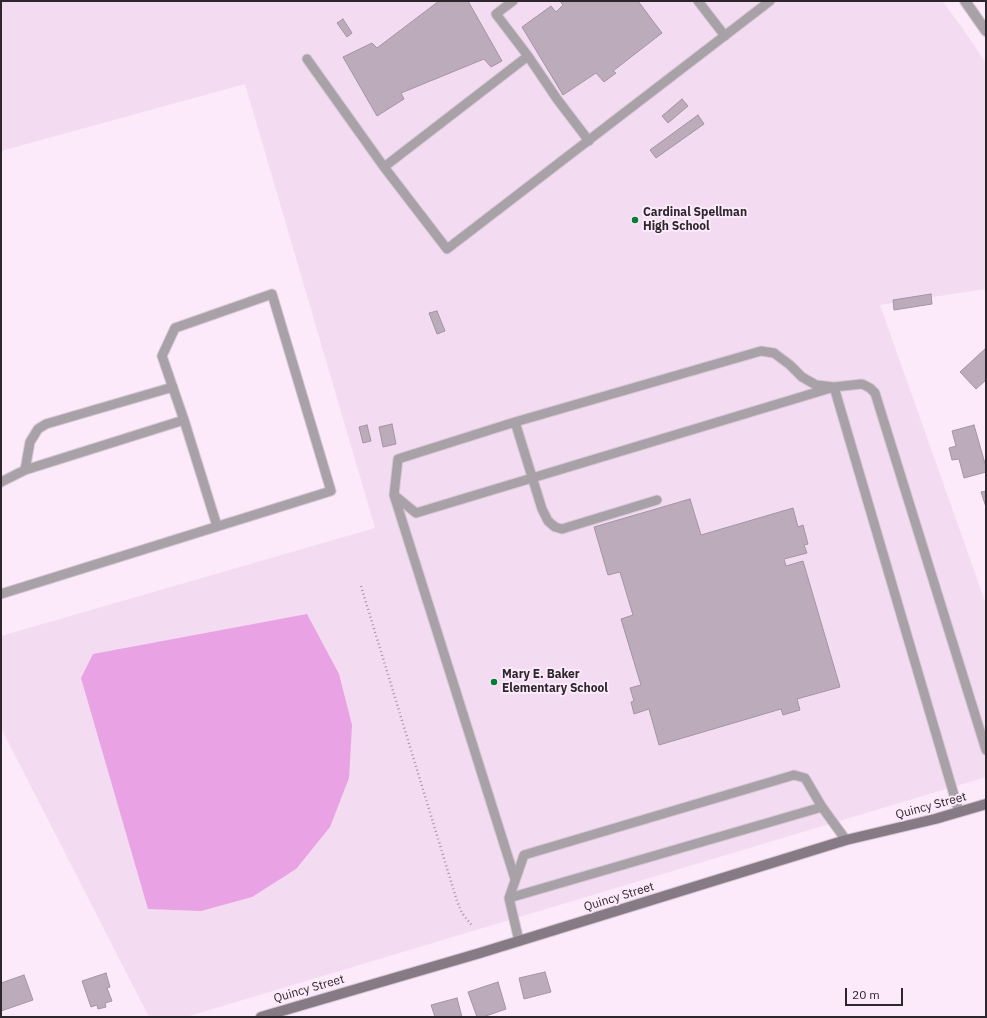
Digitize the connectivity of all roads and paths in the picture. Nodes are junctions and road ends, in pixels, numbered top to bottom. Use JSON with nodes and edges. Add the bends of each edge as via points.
{"nodes":[{"id":1,"x":513,"y":1,"type":"edge"},
{"id":2,"x":698,"y":1,"type":"edge"},
{"id":3,"x":770,"y":1,"type":"edge"},
{"id":4,"x":965,"y":1,"type":"edge"},
{"id":5,"x":986,"y":31,"type":"edge"},
{"id":6,"x":725,"y":36,"type":"junction"},
{"id":7,"x":528,"y":56,"type":"junction"},
{"id":8,"x":308,"y":59,"type":"dead end"},
{"id":9,"x":589,"y":141,"type":"junction"},
{"id":10,"x":384,"y":167,"type":"junction"},
{"id":11,"x":172,"y":387,"type":"junction"},
{"id":12,"x":834,"y":387,"type":"junction"},
{"id":13,"x":184,"y":420,"type":"junction"},
{"id":14,"x":515,"y":422,"type":"junction"},
{"id":15,"x":25,"y":470,"type":"junction"},
{"id":16,"x":533,"y":478,"type":"junction"},
{"id":17,"x":1,"y":482,"type":"edge"},
{"id":18,"x":394,"y":495,"type":"junction"},
{"id":19,"x":657,"y":500,"type":"dead end"},
{"id":20,"x":217,"y":526,"type":"junction"},
{"id":21,"x":361,"y":586,"type":"dead end"},
{"id":22,"x":1,"y":594,"type":"edge"},
{"id":23,"x":986,"y":750,"type":"edge"},
{"id":24,"x":986,"y":804,"type":"edge"},
{"id":25,"x":822,"y":807,"type":"junction"},
{"id":26,"x":959,"y":812,"type":"junction"},
{"id":27,"x":846,"y":840,"type":"junction"},
{"id":28,"x":515,"y":879,"type":"junction"},
{"id":29,"x":509,"y":898,"type":"junction"},
{"id":30,"x":473,"y":927,"type":"dead end"},
{"id":31,"x":519,"y":941,"type":"junction"},
{"id":32,"x":261,"y":1017,"type":"edge"}],
"edges":[{"from":1,"to":7,"type":"lane","via":[[496,14]]},
{"from":2,"to":6,"type":"lane"},
{"from":3,"to":6,"type":"lane"},
{"from":4,"to":5,"type":"street"},
{"from":6,"to":9,"type":"lane"},
{"from":7,"to":9,"type":"lane"},
{"from":7,"to":10,"type":"lane"},
{"from":8,"to":10,"type":"lane"},
{"from":9,"to":10,"type":"lane","via":[[447,249]]},
{"from":11,"to":13,"type":"lane"},
{"from":11,"to":15,"type":"lane","via":[[46,424],[38,429],[30,442]]},
{"from":11,"to":20,"type":"lane","via":[[162,356],[175,328],[272,294],[331,491]]},
{"from":12,"to":14,"type":"lane","via":[[816,385],[802,378],[774,353],[761,351]]},
{"from":12,"to":16,"type":"lane"},
{"from":12,"to":23,"type":"lane","via":[[862,384],[875,394]]},
{"from":12,"to":26,"type":"lane"},
{"from":13,"to":15,"type":"lane"},
{"from":13,"to":20,"type":"lane"},
{"from":14,"to":16,"type":"lane"},
{"from":14,"to":18,"type":"lane","via":[[398,459]]},
{"from":15,"to":17,"type":"lane"},
{"from":16,"to":18,"type":"lane","via":[[416,513]]},
{"from":16,"to":19,"type":"lane","via":[[548,521],[562,529]]},
{"from":18,"to":28,"type":"lane"},
{"from":20,"to":22,"type":"lane"},
{"from":21,"to":30,"type":"path","via":[[457,901],[462,913]]},
{"from":24,"to":26,"type":"main road","name":"Quincy Street"},
{"from":25,"to":27,"type":"lane"},
{"from":25,"to":28,"type":"lane","via":[[805,778],[794,775],[524,855]]},
{"from":25,"to":29,"type":"lane"},
{"from":26,"to":27,"type":"main road","name":"Quincy Street"},
{"from":27,"to":31,"type":"main road","name":"Quincy Street"},
{"from":28,"to":29,"type":"lane"},
{"from":29,"to":31,"type":"lane"},
{"from":31,"to":32,"type":"main road","name":"Quincy Street"}]}
